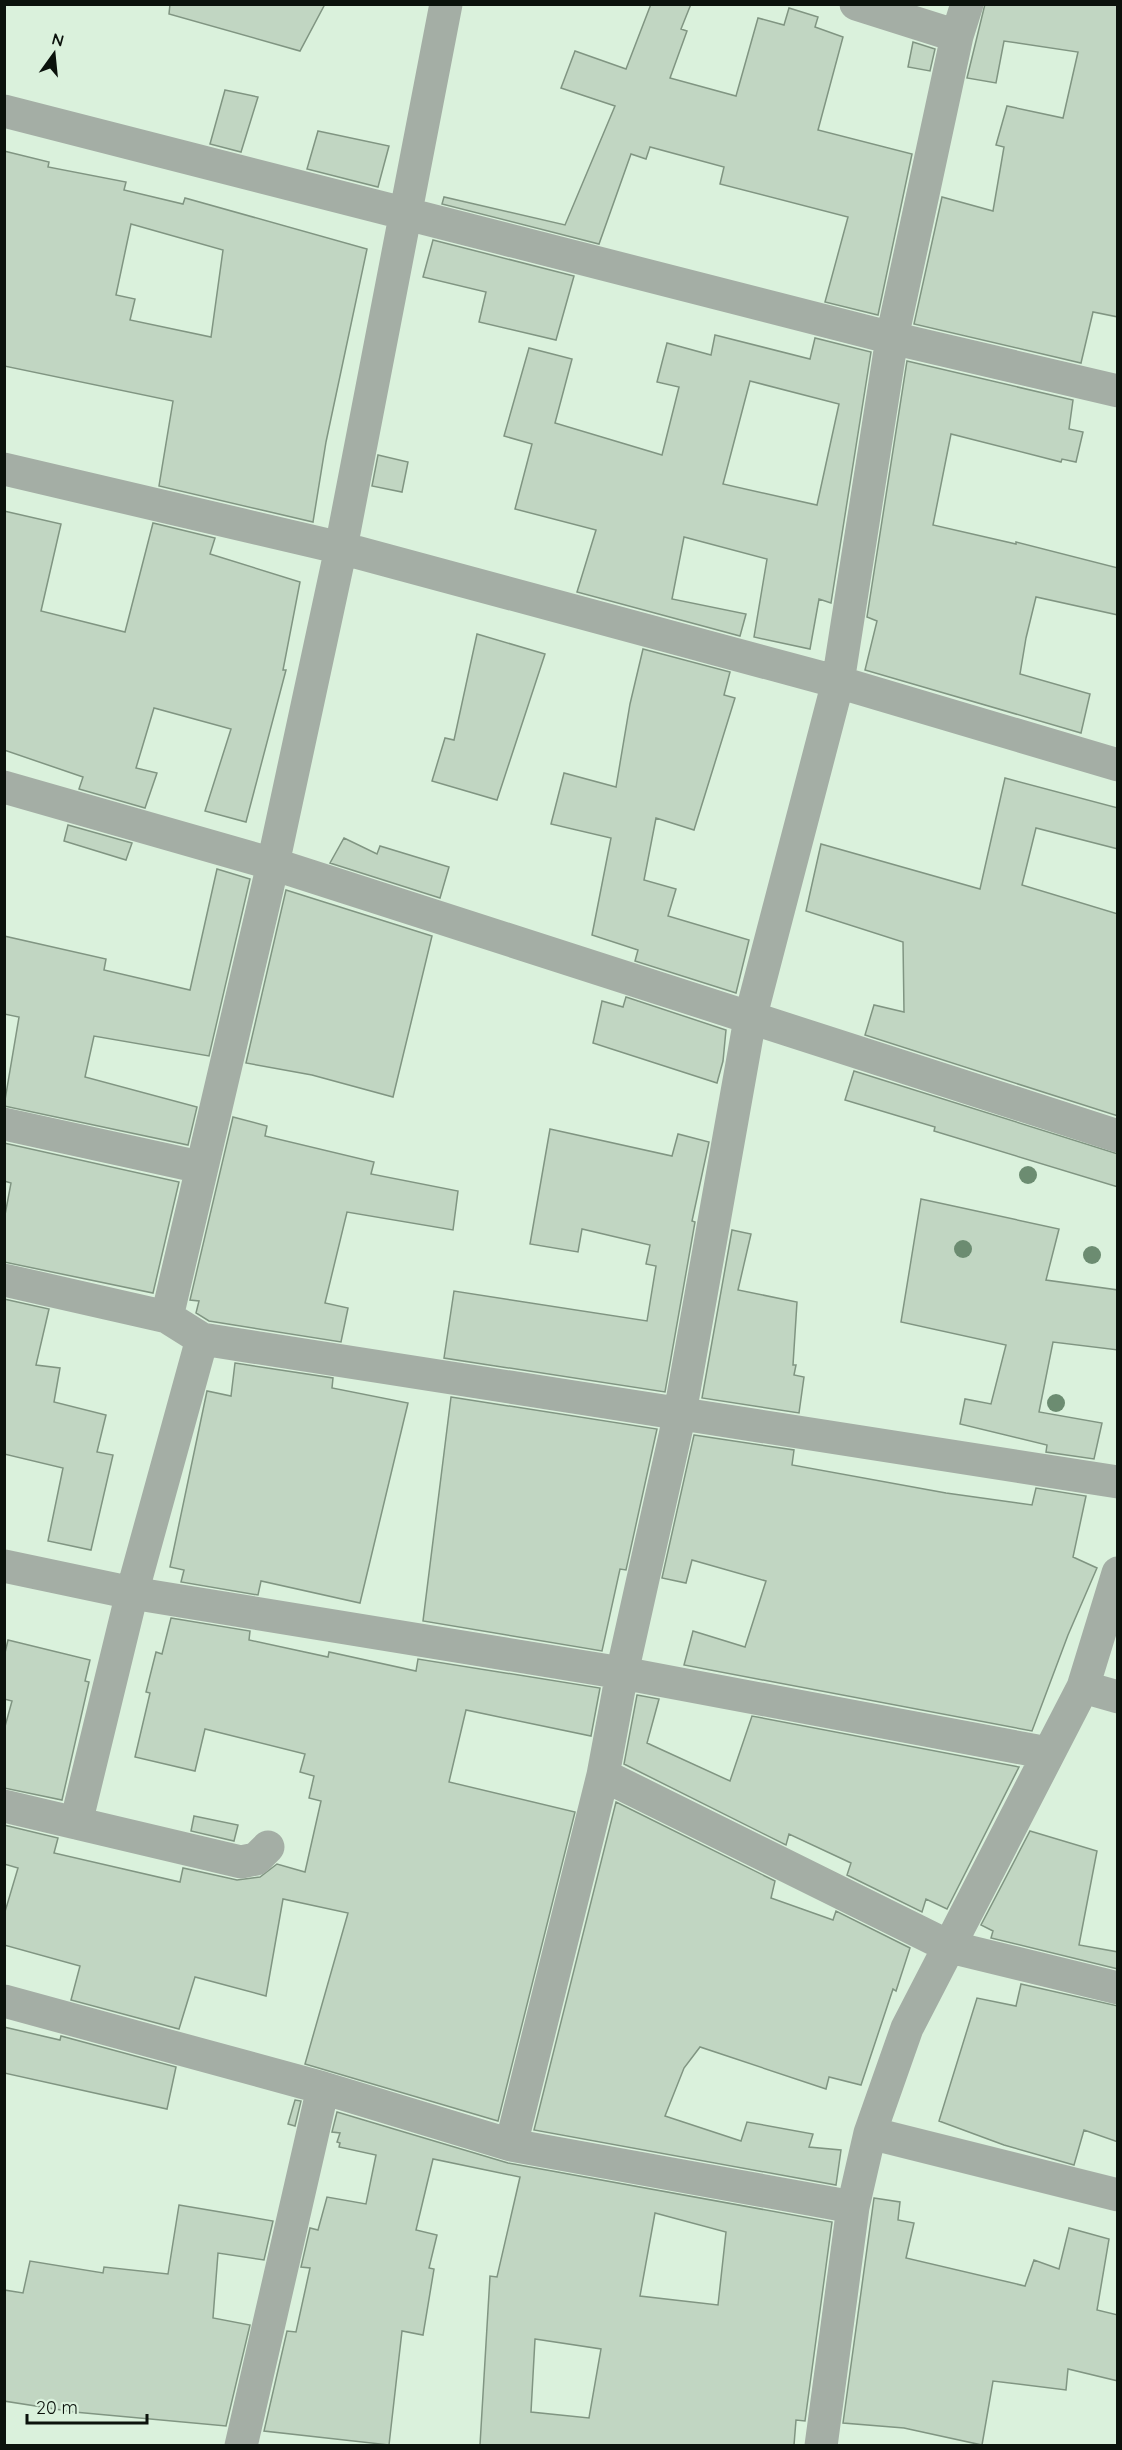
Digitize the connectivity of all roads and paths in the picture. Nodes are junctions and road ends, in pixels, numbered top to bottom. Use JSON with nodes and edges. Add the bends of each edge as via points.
{"nodes":[{"id":1,"x":446,"y":4,"type":"edge"},
{"id":2,"x":856,"y":4,"type":"edge"},
{"id":3,"x":967,"y":4,"type":"edge"},
{"id":4,"x":957,"y":36,"type":"junction"},
{"id":5,"x":4,"y":111,"type":"edge"},
{"id":6,"x":404,"y":215,"type":"junction"},
{"id":7,"x":892,"y":338,"type":"junction"},
{"id":8,"x":1118,"y":391,"type":"edge"},
{"id":9,"x":4,"y":469,"type":"edge"},
{"id":10,"x":341,"y":548,"type":"junction"},
{"id":11,"x":838,"y":682,"type":"junction"},
{"id":12,"x":1118,"y":765,"type":"edge"},
{"id":13,"x":4,"y":787,"type":"edge"},
{"id":14,"x":273,"y":864,"type":"junction"},
{"id":15,"x":750,"y":1019,"type":"junction"},
{"id":16,"x":4,"y":1124,"type":"edge"},
{"id":17,"x":1118,"y":1136,"type":"edge"},
{"id":18,"x":200,"y":1167,"type":"junction"},
{"id":19,"x":4,"y":1280,"type":"edge"},
{"id":20,"x":167,"y":1317,"type":"junction"},
{"id":21,"x":202,"y":1339,"type":"junction"},
{"id":22,"x":680,"y":1413,"type":"junction"},
{"id":23,"x":1118,"y":1482,"type":"edge"},
{"id":24,"x":4,"y":1566,"type":"edge"},
{"id":25,"x":1118,"y":1573,"type":"edge"},
{"id":26,"x":132,"y":1593,"type":"junction"},
{"id":27,"x":622,"y":1673,"type":"junction"},
{"id":28,"x":1083,"y":1687,"type":"junction"},
{"id":29,"x":1118,"y":1697,"type":"edge"},
{"id":30,"x":1048,"y":1753,"type":"junction"},
{"id":31,"x":603,"y":1775,"type":"junction"},
{"id":32,"x":4,"y":1806,"type":"edge"},
{"id":33,"x":76,"y":1823,"type":"junction"},
{"id":34,"x":268,"y":1847,"type":"dead end"},
{"id":35,"x":950,"y":1947,"type":"junction"},
{"id":36,"x":1118,"y":1988,"type":"edge"},
{"id":37,"x":4,"y":2001,"type":"edge"},
{"id":38,"x":323,"y":2088,"type":"junction"},
{"id":39,"x":870,"y":2133,"type":"junction"},
{"id":40,"x":511,"y":2145,"type":"junction"},
{"id":41,"x":1118,"y":2195,"type":"edge"},
{"id":42,"x":854,"y":2207,"type":"junction"},
{"id":43,"x":241,"y":2445,"type":"edge"},
{"id":44,"x":821,"y":2445,"type":"edge"}],
"edges":[{"from":1,"to":6,"type":"street"},
{"from":2,"to":4,"type":"street"},
{"from":3,"to":4,"type":"street"},
{"from":4,"to":7,"type":"street"},
{"from":5,"to":6,"type":"street"},
{"from":6,"to":7,"type":"street"},
{"from":6,"to":10,"type":"street"},
{"from":7,"to":8,"type":"street"},
{"from":7,"to":11,"type":"street"},
{"from":9,"to":10,"type":"street"},
{"from":10,"to":11,"type":"street"},
{"from":10,"to":14,"type":"street"},
{"from":11,"to":12,"type":"street"},
{"from":11,"to":15,"type":"street"},
{"from":13,"to":14,"type":"street"},
{"from":14,"to":15,"type":"street"},
{"from":14,"to":18,"type":"street"},
{"from":15,"to":17,"type":"street"},
{"from":15,"to":22,"type":"street"},
{"from":16,"to":18,"type":"street"},
{"from":18,"to":20,"type":"street"},
{"from":19,"to":20,"type":"street"},
{"from":20,"to":21,"type":"street"},
{"from":21,"to":22,"type":"street"},
{"from":21,"to":26,"type":"street"},
{"from":22,"to":23,"type":"street"},
{"from":22,"to":27,"type":"street"},
{"from":24,"to":26,"type":"street"},
{"from":25,"to":28,"type":"street"},
{"from":26,"to":27,"type":"street"},
{"from":26,"to":33,"type":"street"},
{"from":27,"to":30,"type":"street"},
{"from":27,"to":31,"type":"street"},
{"from":28,"to":29,"type":"street"},
{"from":28,"to":30,"type":"street"},
{"from":30,"to":35,"type":"street"},
{"from":31,"to":35,"type":"street"},
{"from":31,"to":40,"type":"street"},
{"from":32,"to":33,"type":"street"},
{"from":33,"to":34,"type":"street","via":[[241,1863],[256,1859]]},
{"from":35,"to":36,"type":"street"},
{"from":35,"to":39,"type":"street","via":[[908,2028]]},
{"from":37,"to":38,"type":"street"},
{"from":38,"to":40,"type":"street"},
{"from":38,"to":43,"type":"street"},
{"from":39,"to":41,"type":"street"},
{"from":39,"to":42,"type":"street"},
{"from":40,"to":42,"type":"street"},
{"from":42,"to":44,"type":"street"}]}
